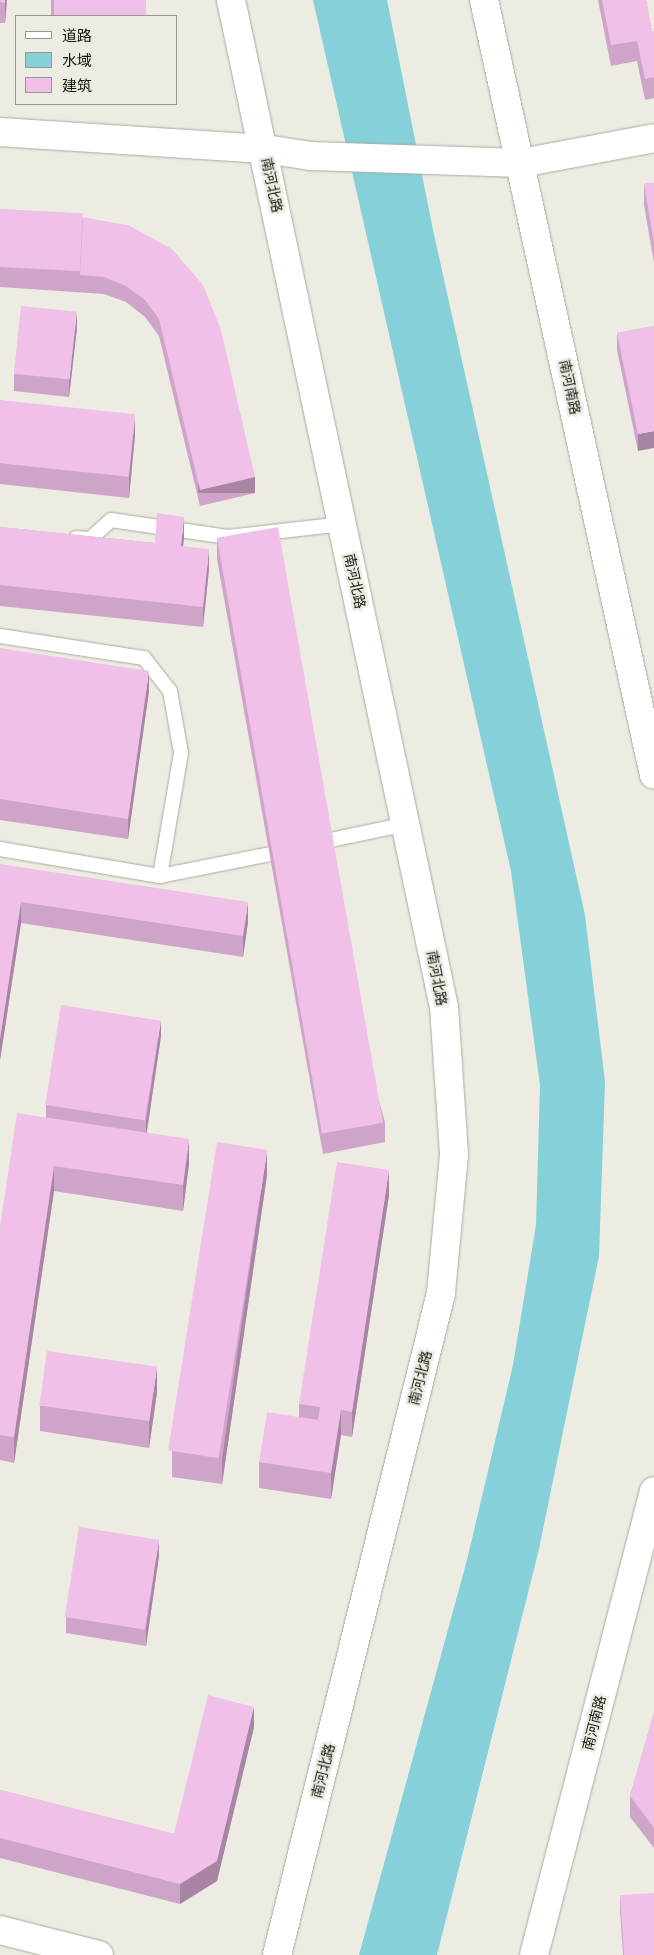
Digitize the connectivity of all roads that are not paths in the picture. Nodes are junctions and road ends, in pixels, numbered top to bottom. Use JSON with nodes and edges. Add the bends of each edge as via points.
{"nodes":[{"id":1,"x":231,"y":0,"type":"edge"},
{"id":2,"x":484,"y":0,"type":"edge"},
{"id":3,"x":0,"y":132,"type":"edge"},
{"id":4,"x":654,"y":138,"type":"edge"},
{"id":5,"x":265,"y":149,"type":"junction"},
{"id":6,"x":521,"y":163,"type":"junction"},
{"id":7,"x":343,"y":524,"type":"junction"},
{"id":8,"x":63,"y":536,"type":"edge"},
{"id":9,"x":0,"y":636,"type":"edge"},
{"id":10,"x":654,"y":775,"type":"edge"},
{"id":11,"x":406,"y":824,"type":"junction"},
{"id":12,"x":330,"y":840,"type":"edge"},
{"id":13,"x":0,"y":849,"type":"edge"},
{"id":14,"x":270,"y":854,"type":"edge"},
{"id":15,"x":160,"y":876,"type":"junction"},
{"id":16,"x":654,"y":1491,"type":"edge"},
{"id":17,"x":0,"y":1930,"type":"edge"},
{"id":18,"x":99,"y":1955,"type":"edge"},
{"id":19,"x":277,"y":1955,"type":"edge"},
{"id":20,"x":534,"y":1955,"type":"edge"}],
"edges":[{"from":1,"to":5,"type":"street","name":"南河北路"},
{"from":2,"to":6,"type":"street","name":"南河南路"},
{"from":3,"to":5,"type":"street"},
{"from":4,"to":6,"type":"street"},
{"from":5,"to":6,"type":"street","via":[[311,156]]},
{"from":5,"to":7,"type":"street","name":"南河北路"},
{"from":6,"to":10,"type":"street","name":"南河南路"},
{"from":7,"to":8,"type":"lane","via":[[228,537],[111,520],[90,540]]},
{"from":7,"to":11,"type":"street","name":"南河北路"},
{"from":9,"to":15,"type":"lane","via":[[144,658],[170,691],[181,752]]},
{"from":11,"to":12,"type":"lane"},
{"from":11,"to":19,"type":"street","name":"南河北路","via":[[444,1007],[454,1155],[442,1293]]},
{"from":13,"to":15,"type":"lane"},
{"from":14,"to":15,"type":"lane"},
{"from":16,"to":20,"type":"street","name":"南河南路"},
{"from":17,"to":18,"type":"street"}]}
